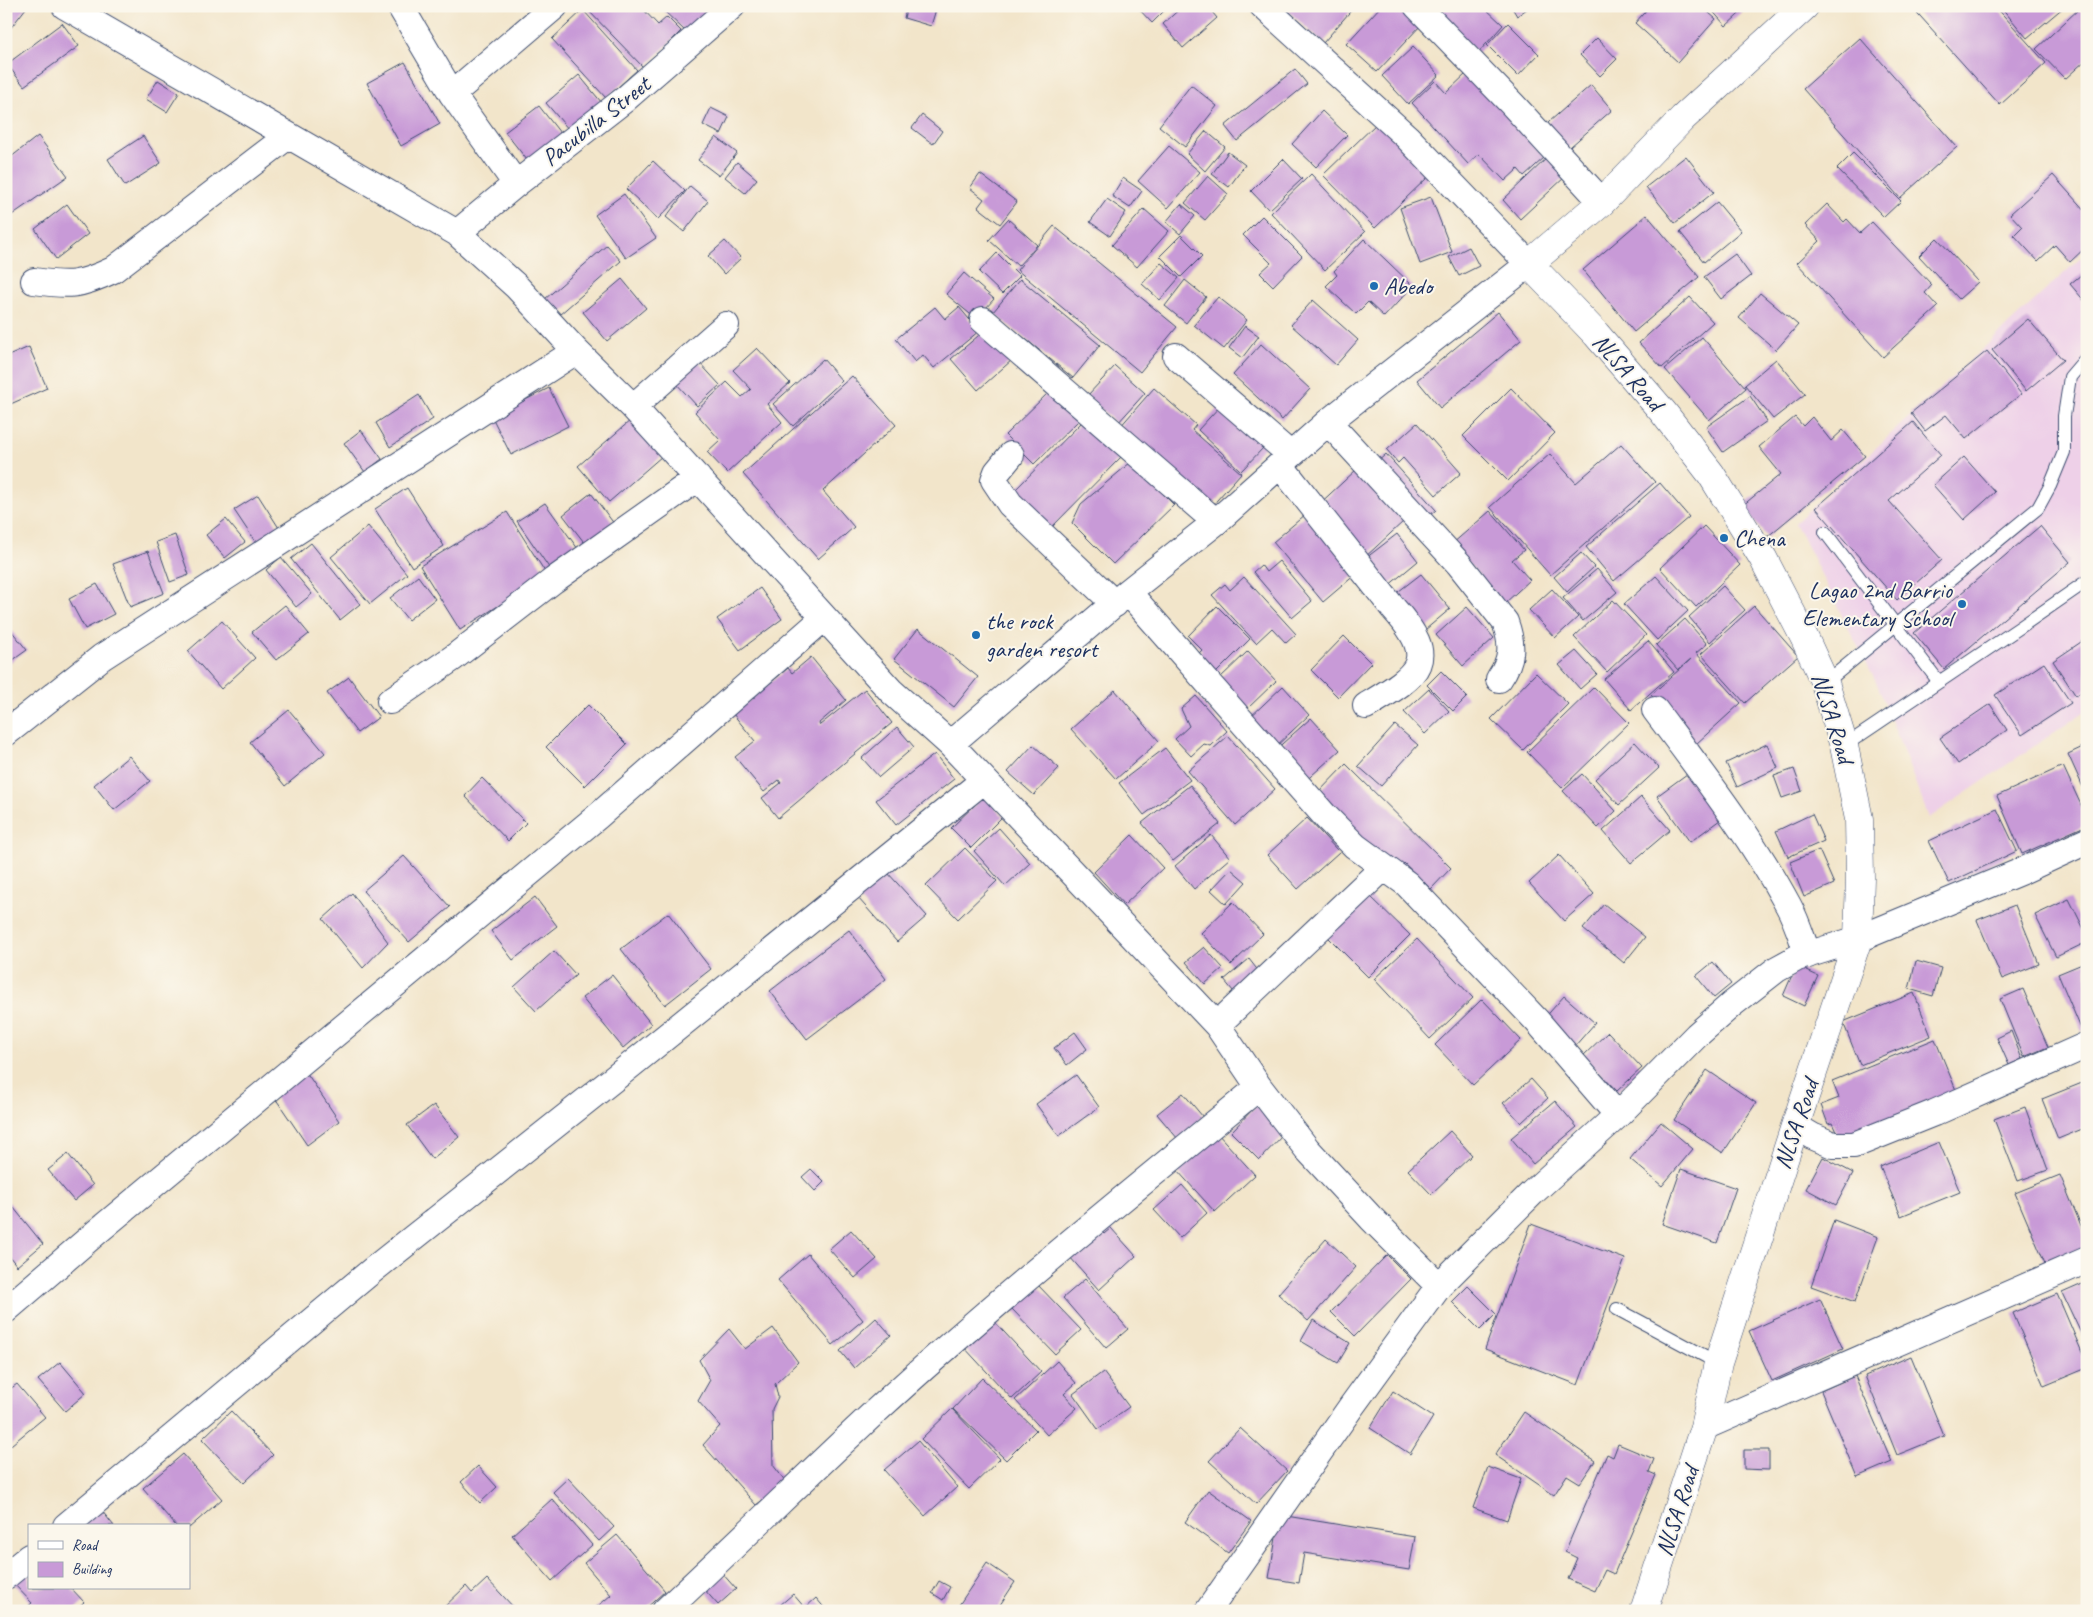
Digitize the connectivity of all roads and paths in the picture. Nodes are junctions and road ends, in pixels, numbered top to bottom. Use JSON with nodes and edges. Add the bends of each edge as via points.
{"nodes":[{"id":1,"x":65,"y":6,"type":"edge"},
{"id":2,"x":400,"y":6,"type":"edge"},
{"id":3,"x":555,"y":6,"type":"edge"},
{"id":4,"x":732,"y":6,"type":"edge"},
{"id":5,"x":1263,"y":6,"type":"edge"},
{"id":6,"x":1417,"y":6,"type":"edge"},
{"id":7,"x":1805,"y":6,"type":"edge"},
{"id":8,"x":452,"y":94,"type":"junction"},
{"id":9,"x":288,"y":136,"type":"junction"},
{"id":10,"x":516,"y":184,"type":"junction"},
{"id":11,"x":1602,"y":202,"type":"junction"},
{"id":12,"x":457,"y":233,"type":"junction"},
{"id":13,"x":1529,"y":264,"type":"junction"},
{"id":14,"x":34,"y":281,"type":"dead end"},
{"id":15,"x":983,"y":320,"type":"dead end"},
{"id":16,"x":726,"y":325,"type":"dead end"},
{"id":17,"x":576,"y":351,"type":"junction"},
{"id":18,"x":1176,"y":356,"type":"dead end"},
{"id":19,"x":2087,"y":357,"type":"edge"},
{"id":20,"x":633,"y":407,"type":"junction"},
{"id":21,"x":1328,"y":422,"type":"junction"},
{"id":22,"x":1011,"y":455,"type":"dead end"},
{"id":23,"x":1286,"y":460,"type":"junction"},
{"id":24,"x":698,"y":478,"type":"junction"},
{"id":25,"x":1216,"y":522,"type":"junction"},
{"id":26,"x":1825,"y":532,"type":"dead end"},
{"id":27,"x":2087,"y":581,"type":"edge"},
{"id":28,"x":1121,"y":598,"type":"junction"},
{"id":29,"x":824,"y":618,"type":"junction"},
{"id":30,"x":1896,"y":624,"type":"junction"},
{"id":31,"x":1499,"y":679,"type":"dead end"},
{"id":32,"x":1939,"y":682,"type":"junction"},
{"id":33,"x":1825,"y":683,"type":"junction"},
{"id":34,"x":390,"y":701,"type":"dead end"},
{"id":35,"x":1366,"y":706,"type":"dead end"},
{"id":36,"x":1655,"y":710,"type":"dead end"},
{"id":37,"x":6,"y":733,"type":"edge"},
{"id":38,"x":950,"y":744,"type":"junction"},
{"id":39,"x":1844,"y":746,"type":"junction"},
{"id":40,"x":983,"y":781,"type":"junction"},
{"id":41,"x":2087,"y":841,"type":"edge"},
{"id":42,"x":1383,"y":868,"type":"junction"},
{"id":43,"x":1858,"y":939,"type":"junction"},
{"id":44,"x":1808,"y":955,"type":"junction"},
{"id":45,"x":1217,"y":1025,"type":"junction"},
{"id":46,"x":2087,"y":1045,"type":"edge"},
{"id":47,"x":1259,"y":1087,"type":"junction"},
{"id":48,"x":1618,"y":1115,"type":"junction"},
{"id":49,"x":1795,"y":1126,"type":"junction"},
{"id":50,"x":2087,"y":1260,"type":"edge"},
{"id":51,"x":1439,"y":1286,"type":"junction"},
{"id":52,"x":1617,"y":1308,"type":"dead end"},
{"id":53,"x":6,"y":1310,"type":"edge"},
{"id":54,"x":1718,"y":1364,"type":"junction"},
{"id":55,"x":1704,"y":1427,"type":"junction"},
{"id":56,"x":68,"y":1524,"type":"edge"},
{"id":57,"x":28,"y":1558,"type":"edge"},
{"id":58,"x":6,"y":1576,"type":"edge"},
{"id":59,"x":665,"y":1611,"type":"edge"},
{"id":60,"x":1208,"y":1611,"type":"edge"},
{"id":61,"x":1644,"y":1611,"type":"edge"}],
"edges":[{"from":1,"to":9,"type":"street"},
{"from":2,"to":8,"type":"street"},
{"from":3,"to":8,"type":"street"},
{"from":4,"to":10,"type":"street","name":"Pacubilla Street","via":[[624,100]]},
{"from":5,"to":13,"type":"street","via":[[1407,137]]},
{"from":6,"to":11,"type":"street"},
{"from":7,"to":11,"type":"main road","via":[[1683,118]]},
{"from":8,"to":10,"type":"street"},
{"from":9,"to":12,"type":"street"},
{"from":9,"to":14,"type":"street","via":[[113,270],[67,285]]},
{"from":10,"to":12,"type":"street","name":"Pacubilla Street"},
{"from":11,"to":13,"type":"main road"},
{"from":12,"to":17,"type":"street","via":[[516,286]]},
{"from":13,"to":21,"type":"street"},
{"from":13,"to":33,"type":"main road","name":"NLSA Road","via":[[1596,334],[1711,474],[1763,558]]},
{"from":15,"to":25,"type":"street"},
{"from":16,"to":20,"type":"street"},
{"from":17,"to":20,"type":"street"},
{"from":17,"to":37,"type":"street","via":[[102,657]]},
{"from":18,"to":23,"type":"street"},
{"from":19,"to":30,"type":"lane","via":[[2070,377],[2064,416],[2064,452],[2038,508]]},
{"from":20,"to":24,"type":"street"},
{"from":21,"to":23,"type":"street"},
{"from":21,"to":31,"type":"street","via":[[1459,564],[1505,622],[1510,654],[1508,667]]},
{"from":22,"to":28,"type":"street","via":[[994,480],[1010,504]]},
{"from":23,"to":25,"type":"street"},
{"from":23,"to":35,"type":"street","via":[[1410,627],[1418,643],[1420,660],[1415,670],[1401,685]]},
{"from":24,"to":29,"type":"street"},
{"from":24,"to":34,"type":"street"},
{"from":25,"to":28,"type":"street"},
{"from":26,"to":30,"type":"lane"},
{"from":27,"to":32,"type":"lane"},
{"from":28,"to":38,"type":"street"},
{"from":28,"to":42,"type":"street","via":[[1326,817]]},
{"from":29,"to":38,"type":"street","via":[[891,690]]},
{"from":29,"to":53,"type":"street","via":[[598,816]]},
{"from":30,"to":32,"type":"lane"},
{"from":30,"to":33,"type":"lane"},
{"from":32,"to":39,"type":"lane"},
{"from":33,"to":39,"type":"main road","name":"NLSA Road"},
{"from":36,"to":44,"type":"street","via":[[1714,789],[1764,864],[1789,907]]},
{"from":38,"to":40,"type":"street"},
{"from":39,"to":43,"type":"main road","name":"NLSA Road","via":[[1859,819]]},
{"from":40,"to":45,"type":"street"},
{"from":40,"to":56,"type":"street","via":[[374,1269]]},
{"from":41,"to":43,"type":"street"},
{"from":42,"to":45,"type":"street"},
{"from":42,"to":48,"type":"street","via":[[1407,884],[1448,926],[1537,1021]]},
{"from":43,"to":44,"type":"street"},
{"from":43,"to":49,"type":"main road","name":"NLSA Road"},
{"from":44,"to":48,"type":"street","via":[[1778,969],[1731,1005]]},
{"from":45,"to":47,"type":"street"},
{"from":46,"to":49,"type":"street","via":[[1854,1145],[1833,1145]]},
{"from":47,"to":51,"type":"street","via":[[1307,1148]]},
{"from":47,"to":59,"type":"street","via":[[1006,1296],[877,1411]]},
{"from":48,"to":51,"type":"street","via":[[1532,1193]]},
{"from":49,"to":54,"type":"main road","name":"NLSA Road"},
{"from":50,"to":55,"type":"street"},
{"from":51,"to":60,"type":"street"},
{"from":52,"to":54,"type":"lane"},
{"from":54,"to":55,"type":"main road","name":"NLSA Road"},
{"from":55,"to":61,"type":"main road","name":"NLSA Road"},
{"from":57,"to":58,"type":"street"}]}
